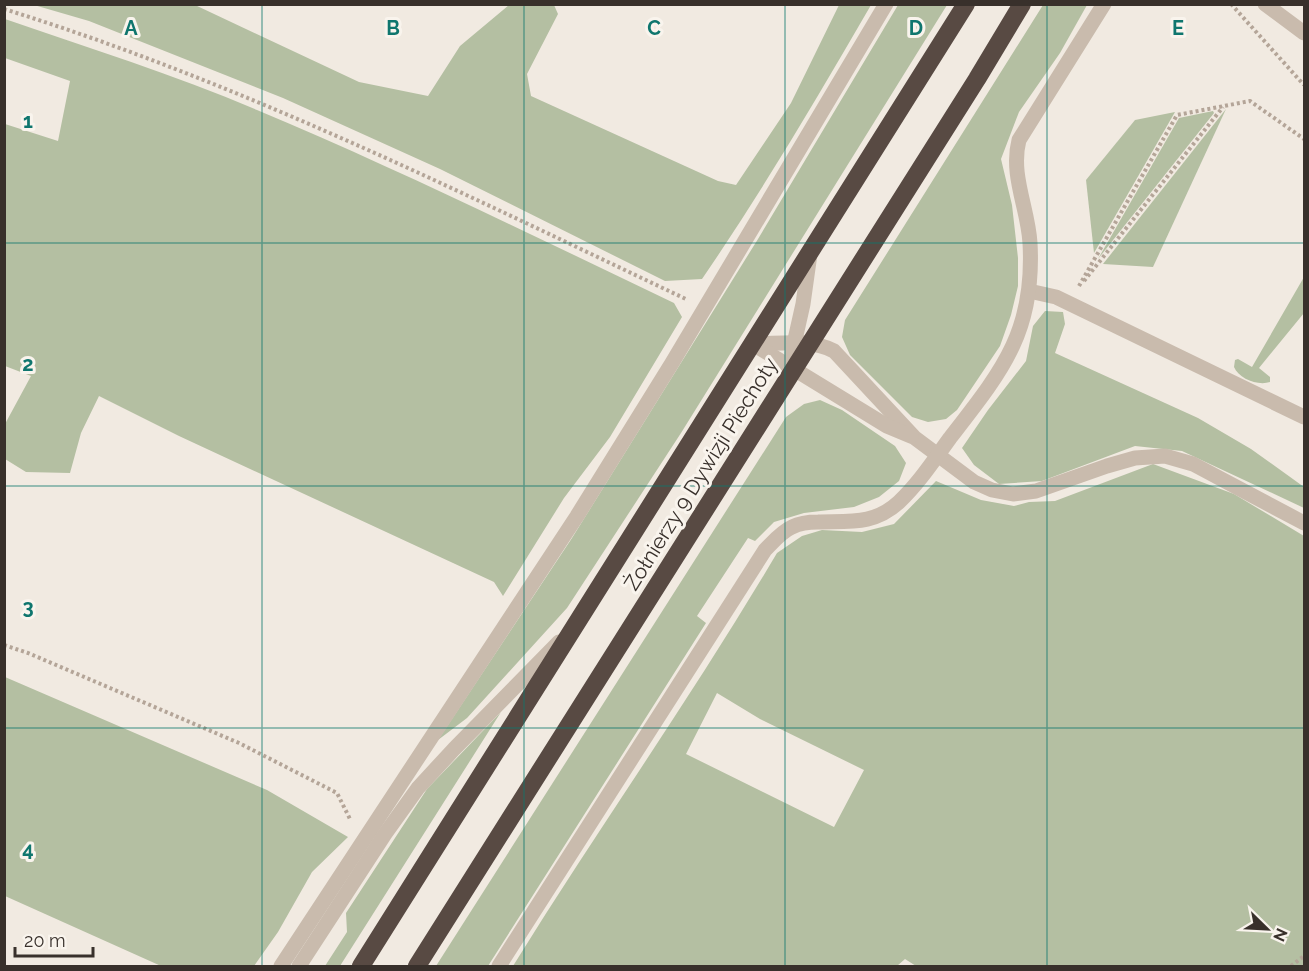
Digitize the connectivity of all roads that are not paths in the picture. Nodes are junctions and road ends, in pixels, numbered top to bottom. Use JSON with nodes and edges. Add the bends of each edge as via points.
{"nodes":[{"id":1,"x":886,"y":4,"type":"edge"},
{"id":2,"x":966,"y":4,"type":"edge"},
{"id":3,"x":1022,"y":4,"type":"edge"},
{"id":4,"x":1104,"y":4,"type":"edge"},
{"id":5,"x":1264,"y":4,"type":"edge"},
{"id":6,"x":1305,"y":33,"type":"edge"},
{"id":7,"x":811,"y":250,"type":"junction"},
{"id":8,"x":1029,"y":291,"type":"junction"},
{"id":9,"x":802,"y":343,"type":"junction"},
{"id":10,"x":753,"y":345,"type":"junction"},
{"id":11,"x":794,"y":370,"type":"junction"},
{"id":12,"x":1305,"y":417,"type":"edge"},
{"id":13,"x":915,"y":438,"type":"junction"},
{"id":14,"x":938,"y":454,"type":"junction"},
{"id":15,"x":1305,"y":523,"type":"edge"},
{"id":16,"x":580,"y":620,"type":"junction"},
{"id":17,"x":281,"y":966,"type":"edge"},
{"id":18,"x":299,"y":966,"type":"edge"},
{"id":19,"x":361,"y":966,"type":"edge"},
{"id":20,"x":417,"y":966,"type":"edge"},
{"id":21,"x":499,"y":966,"type":"edge"}],
"edges":[{"from":1,"to":17,"type":"street","via":[[577,516]]},
{"from":2,"to":7,"type":"highway","name":"Żołnierzy 9 Dywizji Piechoty"},
{"from":3,"to":9,"type":"highway","name":"Żołnierzy 9 Dywizji Piechoty","via":[[977,79]]},
{"from":4,"to":8,"type":"street","via":[[1019,140],[1016,170],[1030,239]]},
{"from":5,"to":6,"type":"street"},
{"from":7,"to":9,"type":"street"},
{"from":7,"to":10,"type":"highway","name":"Żołnierzy 9 Dywizji Piechoty"},
{"from":8,"to":12,"type":"street","via":[[1056,297]]},
{"from":8,"to":14,"type":"street","via":[[1020,333],[1010,353]]},
{"from":9,"to":10,"type":"street"},
{"from":9,"to":11,"type":"highway","name":"Żołnierzy 9 Dywizji Piechoty"},
{"from":9,"to":13,"type":"street","via":[[822,344],[834,351]]},
{"from":10,"to":11,"type":"street"},
{"from":10,"to":16,"type":"highway","name":"Żołnierzy 9 Dywizji Piechoty"},
{"from":11,"to":13,"type":"street","via":[[887,426]]},
{"from":11,"to":20,"type":"highway","name":"Żołnierzy 9 Dywizji Piechoty"},
{"from":13,"to":14,"type":"street"},
{"from":14,"to":15,"type":"street","via":[[974,482],[1013,494],[1036,492],[1135,458],[1180,459]]},
{"from":14,"to":21,"type":"street","via":[[899,502],[882,515],[864,521],[805,522],[778,536],[765,550]]},
{"from":16,"to":18,"type":"street","via":[[418,788]]},
{"from":16,"to":19,"type":"highway","name":"Żołnierzy 9 Dywizji Piechoty"}]}
